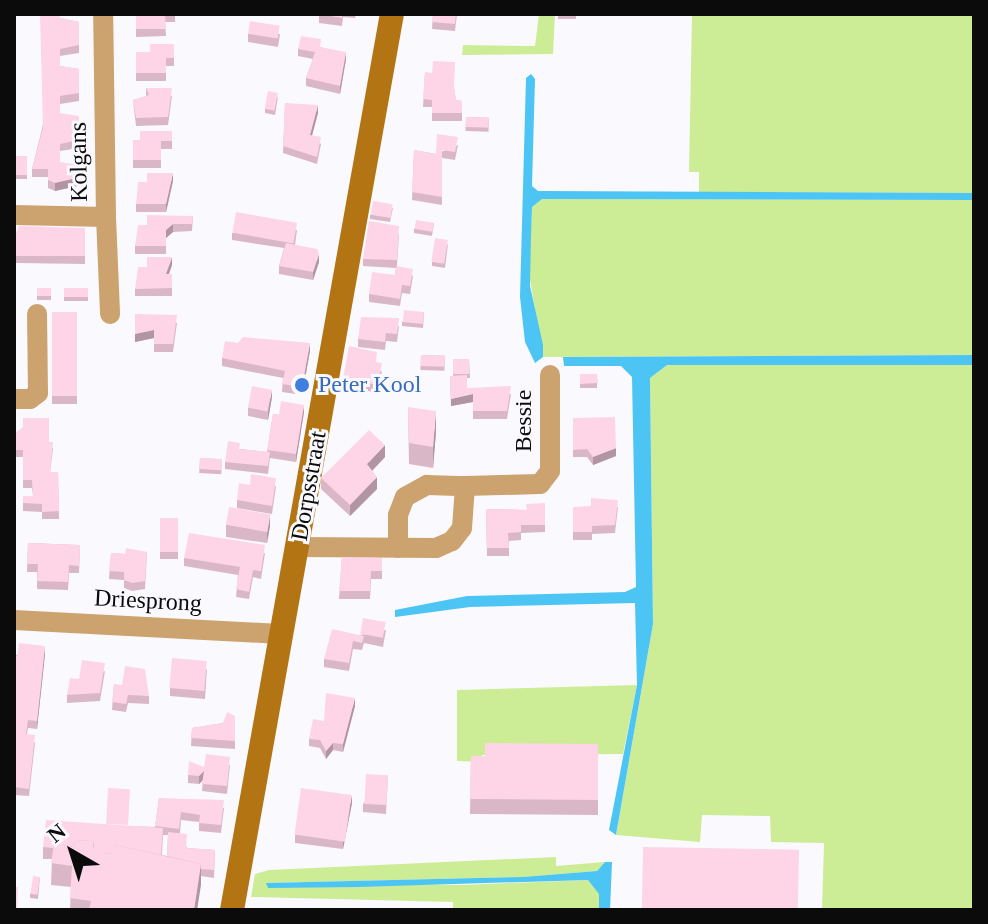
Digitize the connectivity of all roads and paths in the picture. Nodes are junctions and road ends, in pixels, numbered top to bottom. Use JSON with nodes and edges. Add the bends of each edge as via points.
{"nodes":[{"id":1,"x":103,"y":14,"type":"edge"},
{"id":2,"x":392,"y":14,"type":"edge"},
{"id":3,"x":14,"y":215,"type":"edge"},
{"id":4,"x":106,"y":217,"type":"junction"},
{"id":5,"x":37,"y":314,"type":"dead end"},
{"id":6,"x":110,"y":314,"type":"dead end"},
{"id":7,"x":550,"y":375,"type":"dead end"},
{"id":8,"x":14,"y":399,"type":"edge"},
{"id":9,"x":465,"y":486,"type":"junction"},
{"id":10,"x":298,"y":547,"type":"junction"},
{"id":11,"x":398,"y":548,"type":"junction"},
{"id":12,"x":14,"y":620,"type":"edge"},
{"id":13,"x":280,"y":634,"type":"junction"},
{"id":14,"x":232,"y":910,"type":"edge"}],
"edges":[{"from":1,"to":4,"type":"street","name":"Kolgans"},
{"from":2,"to":10,"type":"street","name":"Dorpsstraat"},
{"from":3,"to":4,"type":"street","name":"Kolgans"},
{"from":4,"to":6,"type":"street"},
{"from":5,"to":8,"type":"street","via":[[38,393]]},
{"from":7,"to":9,"type":"street","name":"Bessie","via":[[547,478],[534,486]]},
{"from":9,"to":11,"type":"street","via":[[464,520],[452,541],[436,548]]},
{"from":9,"to":11,"type":"street","name":"Bessie","via":[[427,485],[412,491],[398,515]]},
{"from":10,"to":11,"type":"street"},
{"from":10,"to":13,"type":"street","name":"Dorpsstraat"},
{"from":12,"to":13,"type":"street","name":"Driesprong"},
{"from":13,"to":14,"type":"street","name":"Dorpsstraat"}]}
